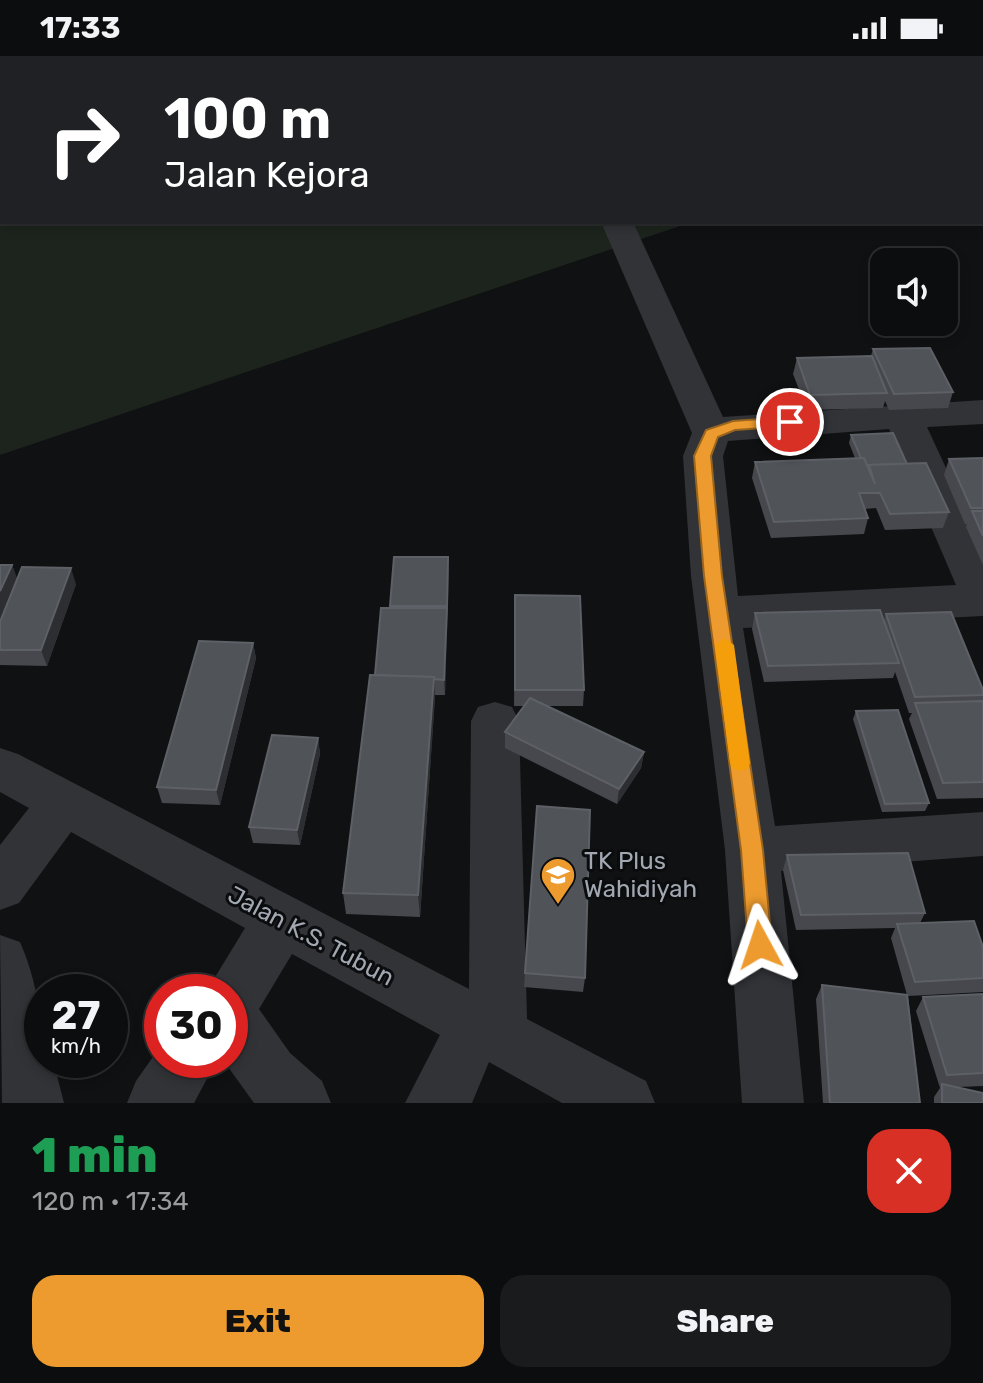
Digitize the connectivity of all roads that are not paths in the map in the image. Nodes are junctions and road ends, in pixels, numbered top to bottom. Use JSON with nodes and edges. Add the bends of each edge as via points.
{"nodes":[{"id":1,"x":618,"y":224,"type":"edge"},
{"id":2,"x":983,"y":412,"type":"edge"},
{"id":3,"x":903,"y":416,"type":"junction"},
{"id":4,"x":711,"y":433,"type":"junction"},
{"id":5,"x":983,"y":598,"type":"edge"},
{"id":6,"x":720,"y":613,"type":"junction"},
{"id":7,"x":495,"y":721,"type":"dead end"},
{"id":8,"x":0,"y":768,"type":"edge"},
{"id":9,"x":63,"y":803,"type":"junction"},
{"id":10,"x":983,"y":834,"type":"edge"},
{"id":11,"x":752,"y":850,"type":"junction"},
{"id":12,"x":0,"y":886,"type":"edge"},
{"id":13,"x":281,"y":921,"type":"junction"},
{"id":14,"x":0,"y":961,"type":"edge"},
{"id":15,"x":248,"y":975,"type":"edge"},
{"id":16,"x":487,"y":1028,"type":"junction"},
{"id":17,"x":248,"y":1048,"type":"edge"},
{"id":18,"x":175,"y":1078,"type":"edge"},
{"id":19,"x":33,"y":1103,"type":"edge"},
{"id":20,"x":158,"y":1103,"type":"edge"},
{"id":21,"x":300,"y":1103,"type":"edge"},
{"id":22,"x":436,"y":1103,"type":"edge"},
{"id":23,"x":624,"y":1103,"type":"edge"},
{"id":24,"x":773,"y":1103,"type":"edge"}],
"edges":[{"from":1,"to":4,"type":"street"},
{"from":2,"to":3,"type":"street"},
{"from":3,"to":4,"type":"street","via":[[733,426]]},
{"from":3,"to":5,"type":"street"},
{"from":4,"to":6,"type":"street","via":[[703,456]]},
{"from":5,"to":6,"type":"street"},
{"from":6,"to":11,"type":"street"},
{"from":7,"to":16,"type":"street"},
{"from":8,"to":9,"type":"street","name":"Jalan K.S. Tubun"},
{"from":9,"to":12,"type":"street"},
{"from":9,"to":13,"type":"street","name":"Jalan K.S. Tubun"},
{"from":10,"to":11,"type":"street"},
{"from":11,"to":24,"type":"street"},
{"from":13,"to":15,"type":"street"},
{"from":13,"to":16,"type":"street","name":"Jalan K.S. Tubun"},
{"from":14,"to":19,"type":"street"},
{"from":16,"to":22,"type":"street"},
{"from":16,"to":23,"type":"street","name":"Jalan K.S. Tubun"},
{"from":17,"to":21,"type":"street","via":[[277,1086]]},
{"from":18,"to":20,"type":"street"}]}
